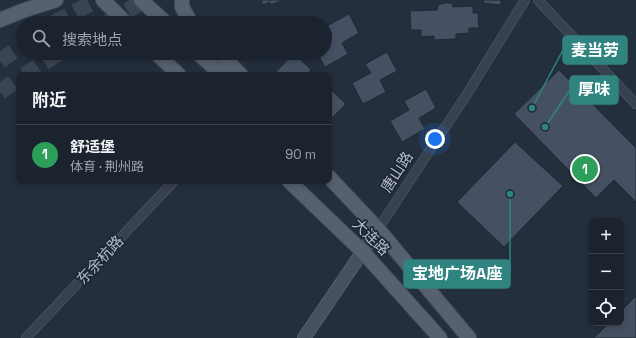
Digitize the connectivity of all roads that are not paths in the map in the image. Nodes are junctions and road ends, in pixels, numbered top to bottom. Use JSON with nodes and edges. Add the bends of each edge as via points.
{"nodes":[{"id":1,"x":56,"y":0,"type":"edge"},
{"id":2,"x":103,"y":0,"type":"edge"},
{"id":3,"x":141,"y":0,"type":"edge"},
{"id":4,"x":182,"y":0,"type":"edge"},
{"id":5,"x":525,"y":0,"type":"edge"},
{"id":6,"x":538,"y":0,"type":"edge"},
{"id":7,"x":119,"y":16,"type":"edge"},
{"id":8,"x":158,"y":16,"type":"edge"},
{"id":9,"x":187,"y":16,"type":"edge"},
{"id":10,"x":0,"y":20,"type":"edge"},
{"id":11,"x":163,"y":60,"type":"edge"},
{"id":12,"x":206,"y":60,"type":"edge"},
{"id":13,"x":227,"y":60,"type":"edge"},
{"id":14,"x":176,"y":72,"type":"edge"},
{"id":15,"x":219,"y":72,"type":"edge"},
{"id":16,"x":238,"y":72,"type":"edge"},
{"id":17,"x":636,"y":104,"type":"edge"},
{"id":18,"x":332,"y":180,"type":"edge"},
{"id":19,"x":171,"y":184,"type":"edge"},
{"id":20,"x":292,"y":184,"type":"edge"},
{"id":21,"x":378,"y":229,"type":"junction"},
{"id":22,"x":363,"y":252,"type":"junction"},
{"id":23,"x":26,"y":338,"type":"edge"},
{"id":24,"x":304,"y":338,"type":"edge"},
{"id":25,"x":440,"y":338,"type":"edge"},
{"id":26,"x":469,"y":338,"type":"edge"}],
"edges":[{"from":1,"to":10,"type":"main road","via":[[22,10]]},
{"from":2,"to":7,"type":"main road"},
{"from":3,"to":8,"type":"main road"},
{"from":4,"to":9,"type":"main road","via":[[182,7]]},
{"from":5,"to":21,"type":"street","name":"唐山路"},
{"from":6,"to":17,"type":"street"},
{"from":11,"to":14,"type":"main road"},
{"from":12,"to":15,"type":"main road"},
{"from":13,"to":16,"type":"main road"},
{"from":18,"to":21,"type":"main road","name":"大连路"},
{"from":19,"to":23,"type":"street","name":"东余杭路"},
{"from":20,"to":22,"type":"main road","name":"大连路"},
{"from":21,"to":22,"type":"street","name":"唐山路"},
{"from":21,"to":26,"type":"main road","name":"大连路"},
{"from":22,"to":24,"type":"street","name":"唐山路"},
{"from":22,"to":25,"type":"main road","name":"大连路"}]}
